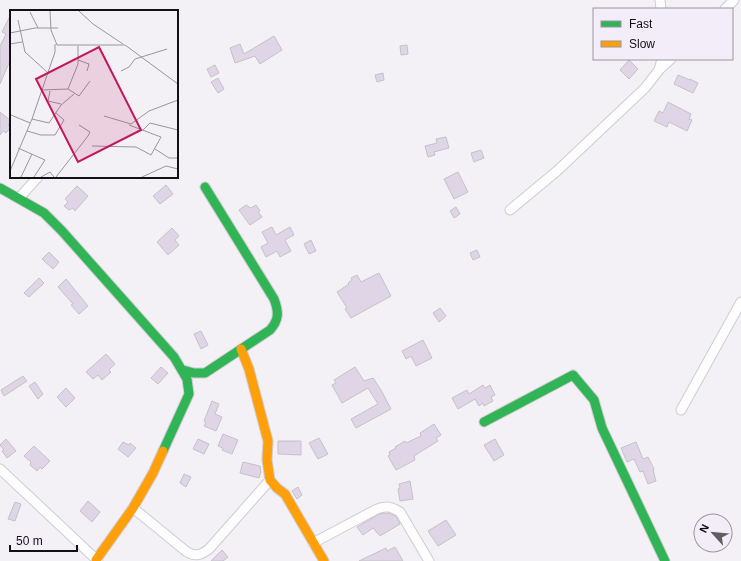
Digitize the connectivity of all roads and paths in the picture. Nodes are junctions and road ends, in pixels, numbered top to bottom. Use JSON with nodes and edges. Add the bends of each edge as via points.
{"nodes":[{"id":1,"x":734,"y":0,"type":"edge"},
{"id":2,"x":726,"y":8,"type":"edge"},
{"id":3,"x":662,"y":60,"type":"edge"},
{"id":4,"x":670,"y":60,"type":"edge"},
{"id":5,"x":659,"y":70,"type":"junction"},
{"id":6,"x":37,"y":178,"type":"edge"},
{"id":7,"x":205,"y":187,"type":"dead end"},
{"id":8,"x":0,"y":188,"type":"edge"},
{"id":9,"x":19,"y":198,"type":"junction"},
{"id":10,"x":510,"y":210,"type":"dead end"},
{"id":11,"x":741,"y":302,"type":"edge"},
{"id":12,"x":241,"y":349,"type":"junction"},
{"id":13,"x":184,"y":370,"type":"junction"},
{"id":14,"x":681,"y":410,"type":"dead end"},
{"id":15,"x":484,"y":422,"type":"dead end"},
{"id":16,"x":0,"y":469,"type":"edge"},
{"id":17,"x":270,"y":480,"type":"junction"},
{"id":18,"x":133,"y":508,"type":"junction"},
{"id":19,"x":313,"y":543,"type":"junction"},
{"id":20,"x":97,"y":560,"type":"edge"},
{"id":21,"x":324,"y":561,"type":"edge"},
{"id":22,"x":429,"y":561,"type":"edge"},
{"id":23,"x":665,"y":561,"type":"edge"}],
"edges":[{"from":1,"to":2,"type":"street"},
{"from":3,"to":5,"type":"street"},
{"from":4,"to":5,"type":"street"},
{"from":5,"to":10,"type":"street","via":[[634,99]]},
{"from":6,"to":9,"type":"street"},
{"from":7,"to":12,"type":"street","via":[[279,309],[276,324]]},
{"from":8,"to":9,"type":"street"},
{"from":9,"to":13,"type":"street","via":[[44,213],[62,231]]},
{"from":11,"to":14,"type":"street"},
{"from":12,"to":13,"type":"street","via":[[205,373]]},
{"from":12,"to":17,"type":"street","via":[[249,369],[268,441]]},
{"from":13,"to":18,"type":"street","via":[[189,383],[189,394],[153,473]]},
{"from":15,"to":23,"type":"street","via":[[573,375],[594,400],[602,428]]},
{"from":16,"to":20,"type":"street"},
{"from":17,"to":18,"type":"street","via":[[202,555],[196,556],[187,552]]},
{"from":17,"to":19,"type":"street","via":[[285,494]]},
{"from":18,"to":20,"type":"street"},
{"from":19,"to":21,"type":"street"},
{"from":19,"to":22,"type":"street","via":[[383,506],[388,506],[400,512]]}]}
